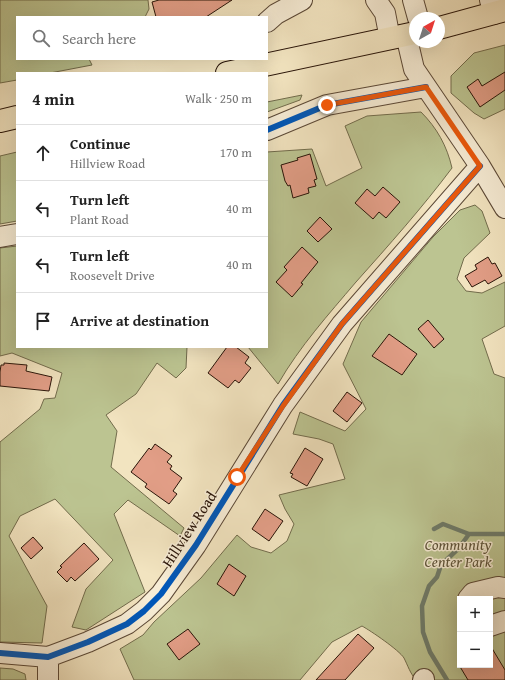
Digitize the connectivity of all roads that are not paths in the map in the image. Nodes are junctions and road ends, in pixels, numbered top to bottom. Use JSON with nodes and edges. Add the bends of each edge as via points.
{"nodes":[{"id":1,"x":302,"y":0,"type":"edge"},
{"id":2,"x":376,"y":0,"type":"edge"},
{"id":3,"x":413,"y":0,"type":"edge"},
{"id":4,"x":496,"y":8,"type":"edge"},
{"id":5,"x":416,"y":12,"type":"edge"},
{"id":6,"x":268,"y":21,"type":"edge"},
{"id":7,"x":445,"y":26,"type":"edge"},
{"id":8,"x":404,"y":36,"type":"edge"},
{"id":9,"x":258,"y":63,"type":"edge"},
{"id":10,"x":230,"y":72,"type":"edge"},
{"id":11,"x":426,"y":87,"type":"junction"},
{"id":12,"x":16,"y":117,"type":"edge"},
{"id":13,"x":0,"y":121,"type":"edge"},
{"id":14,"x":268,"y":130,"type":"edge"},
{"id":15,"x":480,"y":166,"type":"junction"},
{"id":16,"x":505,"y":208,"type":"edge"},
{"id":17,"x":16,"y":234,"type":"edge"},
{"id":18,"x":0,"y":237,"type":"edge"},
{"id":19,"x":505,"y":588,"type":"edge"},
{"id":20,"x":470,"y":596,"type":"edge"},
{"id":21,"x":505,"y":621,"type":"edge"},
{"id":22,"x":493,"y":625,"type":"edge"},
{"id":23,"x":0,"y":653,"type":"edge"},
{"id":24,"x":48,"y":657,"type":"junction"},
{"id":25,"x":48,"y":680,"type":"edge"}],
"edges":[{"from":1,"to":6,"type":"street"},
{"from":2,"to":8,"type":"street"},
{"from":3,"to":5,"type":"street"},
{"from":4,"to":7,"type":"main road"},
{"from":8,"to":9,"type":"main road"},
{"from":8,"to":11,"type":"street","via":[[411,62]]},
{"from":9,"to":10,"type":"main road"},
{"from":11,"to":14,"type":"street","via":[[327,105]]},
{"from":11,"to":15,"type":"street"},
{"from":12,"to":13,"type":"main road"},
{"from":15,"to":16,"type":"street"},
{"from":15,"to":24,"type":"street","name":"Hillview Road","via":[[324,348],[275,418],[196,546],[161,594],[144,612],[127,624]]},
{"from":17,"to":18,"type":"street"},
{"from":19,"to":20,"type":"street","via":[[498,587],[473,593]]},
{"from":21,"to":22,"type":"street"},
{"from":23,"to":24,"type":"street","name":"Hillview Road"},
{"from":24,"to":25,"type":"street"}]}
